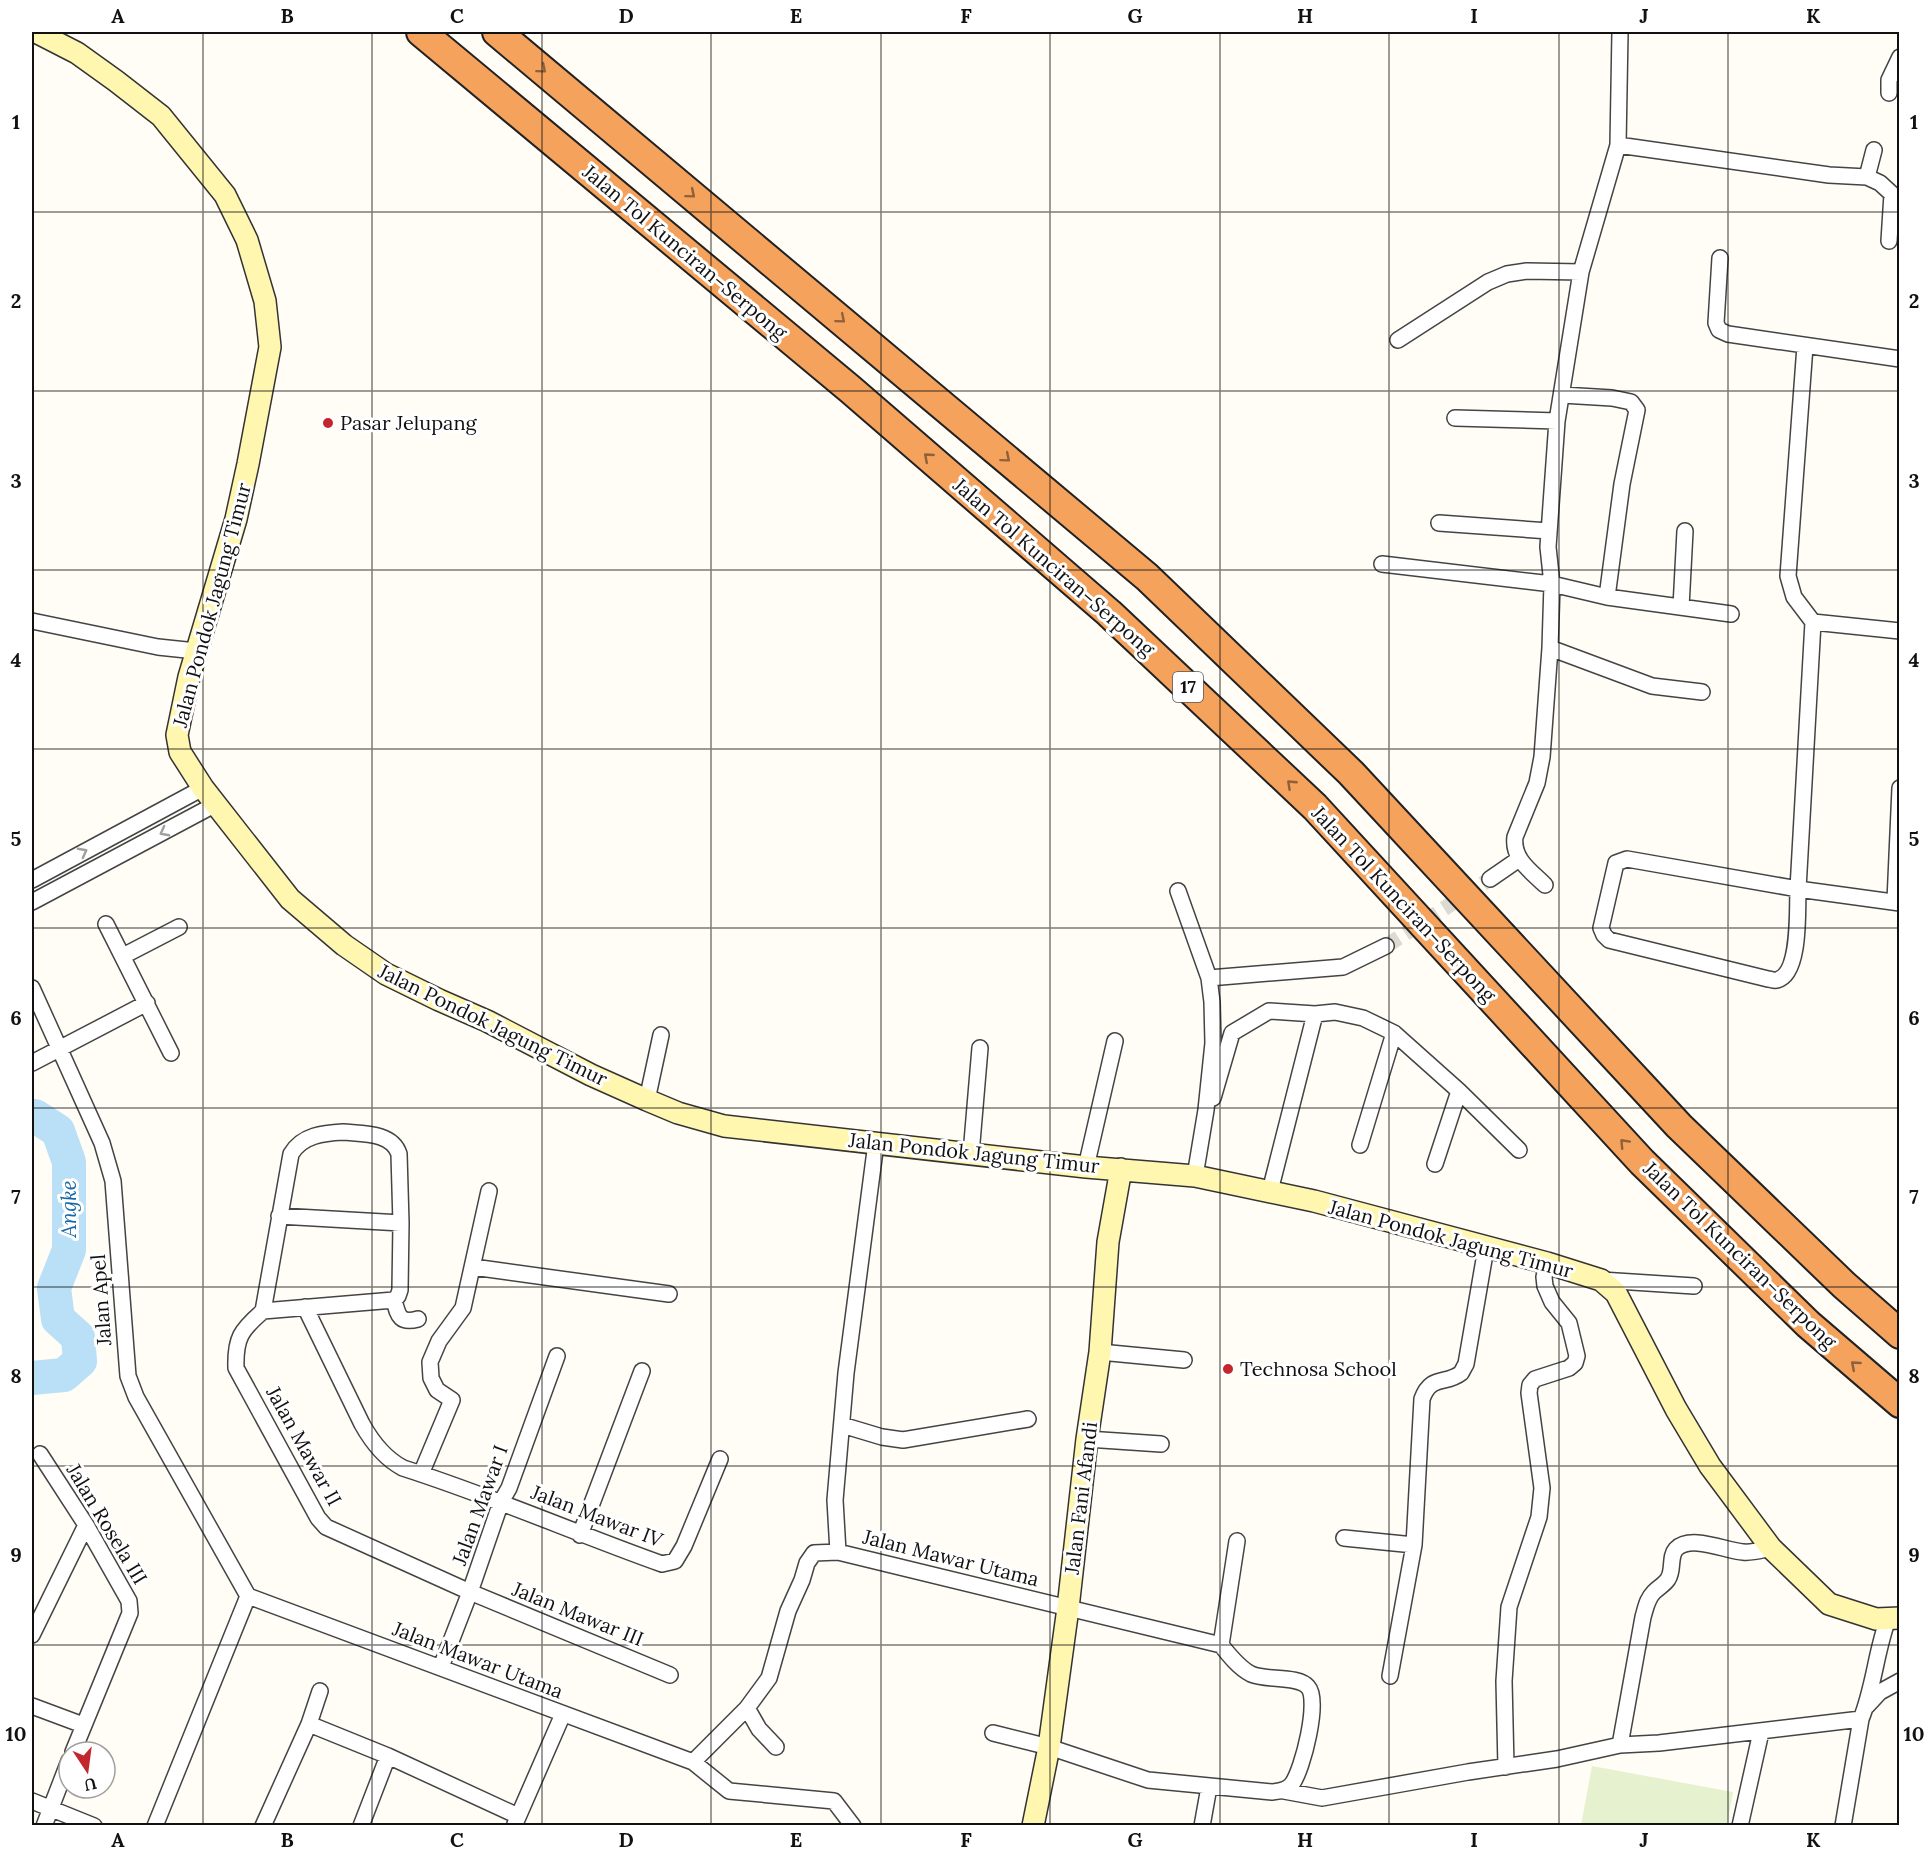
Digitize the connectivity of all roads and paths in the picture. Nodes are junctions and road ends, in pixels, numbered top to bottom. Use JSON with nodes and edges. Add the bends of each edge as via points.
{"nodes":[{"id":1,"x":36,"y":32,"type":"edge"},
{"id":2,"x":421,"y":32,"type":"edge"},
{"id":3,"x":497,"y":32,"type":"edge"},
{"id":4,"x":1620,"y":32,"type":"edge"},
{"id":5,"x":1899,"y":57,"type":"edge"},
{"id":6,"x":1889,"y":93,"type":"dead end"},
{"id":7,"x":1618,"y":145,"type":"junction"},
{"id":8,"x":1874,"y":150,"type":"dead end"},
{"id":9,"x":1867,"y":177,"type":"junction"},
{"id":10,"x":1896,"y":194,"type":"edge"},
{"id":11,"x":1889,"y":241,"type":"dead end"},
{"id":12,"x":1720,"y":258,"type":"dead end"},
{"id":13,"x":1581,"y":272,"type":"junction"},
{"id":14,"x":1398,"y":340,"type":"dead end"},
{"id":15,"x":1805,"y":346,"type":"junction"},
{"id":16,"x":1899,"y":359,"type":"edge"},
{"id":17,"x":1562,"y":394,"type":"junction"},
{"id":18,"x":1455,"y":418,"type":"dead end"},
{"id":19,"x":1557,"y":421,"type":"junction"},
{"id":20,"x":1439,"y":523,"type":"dead end"},
{"id":21,"x":1549,"y":531,"type":"junction"},
{"id":22,"x":1685,"y":531,"type":"dead end"},
{"id":23,"x":1382,"y":564,"type":"dead end"},
{"id":24,"x":1552,"y":584,"type":"junction"},
{"id":25,"x":1607,"y":597,"type":"junction"},
{"id":26,"x":1681,"y":607,"type":"junction"},
{"id":27,"x":1731,"y":614,"type":"dead end"},
{"id":28,"x":32,"y":621,"type":"edge"},
{"id":29,"x":1813,"y":622,"type":"junction"},
{"id":30,"x":1899,"y":631,"type":"edge"},
{"id":31,"x":1550,"y":648,"type":"junction"},
{"id":32,"x":196,"y":651,"type":"junction"},
{"id":33,"x":1702,"y":692,"type":"dead end"},
{"id":34,"x":1899,"y":788,"type":"edge"},
{"id":35,"x":209,"y":796,"type":"junction"},
{"id":36,"x":1899,"y":815,"type":"edge"},
{"id":37,"x":1519,"y":859,"type":"junction"},
{"id":38,"x":1490,"y":879,"type":"tunnel mouth"},
{"id":39,"x":32,"y":880,"type":"edge"},
{"id":40,"x":1545,"y":885,"type":"dead end"},
{"id":41,"x":1798,"y":889,"type":"junction"},
{"id":42,"x":1178,"y":891,"type":"dead end"},
{"id":43,"x":32,"y":902,"type":"edge"},
{"id":44,"x":1897,"y":902,"type":"edge"},
{"id":45,"x":106,"y":924,"type":"dead end"},
{"id":46,"x":178,"y":927,"type":"dead end"},
{"id":47,"x":1386,"y":946,"type":"tunnel mouth"},
{"id":48,"x":123,"y":956,"type":"junction"},
{"id":49,"x":1209,"y":978,"type":"junction"},
{"id":50,"x":32,"y":988,"type":"edge"},
{"id":51,"x":147,"y":1003,"type":"junction"},
{"id":52,"x":1315,"y":1014,"type":"junction"},
{"id":53,"x":1394,"y":1033,"type":"junction"},
{"id":54,"x":661,"y":1035,"type":"dead end"},
{"id":55,"x":1115,"y":1041,"type":"dead end"},
{"id":56,"x":980,"y":1048,"type":"dead end"},
{"id":57,"x":59,"y":1049,"type":"junction"},
{"id":58,"x":171,"y":1053,"type":"dead end"},
{"id":59,"x":32,"y":1063,"type":"edge"},
{"id":60,"x":1459,"y":1091,"type":"junction"},
{"id":61,"x":1213,"y":1098,"type":"dead end"},
{"id":62,"x":647,"y":1100,"type":"junction"},
{"id":63,"x":876,"y":1143,"type":"junction"},
{"id":64,"x":1360,"y":1144,"type":"dead end"},
{"id":65,"x":1519,"y":1150,"type":"dead end"},
{"id":66,"x":971,"y":1154,"type":"junction"},
{"id":67,"x":1435,"y":1164,"type":"dead end"},
{"id":68,"x":1086,"y":1167,"type":"junction"},
{"id":69,"x":1121,"y":1169,"type":"junction"},
{"id":70,"x":1196,"y":1176,"type":"junction"},
{"id":71,"x":489,"y":1191,"type":"dead end"},
{"id":72,"x":1270,"y":1191,"type":"junction"},
{"id":73,"x":279,"y":1216,"type":"junction"},
{"id":74,"x":401,"y":1223,"type":"junction"},
{"id":75,"x":1486,"y":1248,"type":"junction"},
{"id":76,"x":1547,"y":1263,"type":"junction"},
{"id":77,"x":473,"y":1267,"type":"junction"},
{"id":78,"x":1601,"y":1280,"type":"junction"},
{"id":79,"x":1694,"y":1286,"type":"dead end"},
{"id":80,"x":669,"y":1294,"type":"dead end"},
{"id":81,"x":394,"y":1300,"type":"junction"},
{"id":82,"x":305,"y":1307,"type":"junction"},
{"id":83,"x":262,"y":1311,"type":"junction"},
{"id":84,"x":418,"y":1319,"type":"dead end"},
{"id":85,"x":1899,"y":1334,"type":"edge"},
{"id":86,"x":1100,"y":1353,"type":"junction"},
{"id":87,"x":557,"y":1356,"type":"dead end"},
{"id":88,"x":1184,"y":1360,"type":"dead end"},
{"id":89,"x":642,"y":1371,"type":"dead end"},
{"id":90,"x":1899,"y":1403,"type":"edge"},
{"id":91,"x":1028,"y":1419,"type":"dead end"},
{"id":92,"x":842,"y":1425,"type":"junction"},
{"id":93,"x":1087,"y":1439,"type":"junction"},
{"id":94,"x":1161,"y":1444,"type":"dead end"},
{"id":95,"x":40,"y":1454,"type":"dead end"},
{"id":96,"x":720,"y":1459,"type":"dead end"},
{"id":97,"x":421,"y":1474,"type":"junction"},
{"id":98,"x":501,"y":1502,"type":"junction"},
{"id":99,"x":86,"y":1526,"type":"junction"},
{"id":100,"x":580,"y":1535,"type":"junction"},
{"id":101,"x":1344,"y":1538,"type":"dead end"},
{"id":102,"x":1237,"y":1540,"type":"dead end"},
{"id":103,"x":1414,"y":1545,"type":"junction"},
{"id":104,"x":1771,"y":1548,"type":"junction"},
{"id":105,"x":838,"y":1552,"type":"junction"},
{"id":106,"x":470,"y":1592,"type":"junction"},
{"id":107,"x":249,"y":1596,"type":"junction"},
{"id":108,"x":1068,"y":1608,"type":"junction"},
{"id":109,"x":38,"y":1612,"type":"edge"},
{"id":110,"x":1894,"y":1618,"type":"edge"},
{"id":111,"x":32,"y":1635,"type":"edge"},
{"id":112,"x":1221,"y":1645,"type":"junction"},
{"id":113,"x":441,"y":1667,"type":"junction"},
{"id":114,"x":670,"y":1675,"type":"dead end"},
{"id":115,"x":1390,"y":1676,"type":"dead end"},
{"id":116,"x":1899,"y":1681,"type":"edge"},
{"id":117,"x":320,"y":1692,"type":"dead end"},
{"id":118,"x":32,"y":1706,"type":"edge"},
{"id":119,"x":747,"y":1708,"type":"junction"},
{"id":120,"x":1864,"y":1713,"type":"junction"},
{"id":121,"x":563,"y":1714,"type":"junction"},
{"id":122,"x":309,"y":1724,"type":"junction"},
{"id":123,"x":83,"y":1725,"type":"junction"},
{"id":124,"x":1761,"y":1732,"type":"junction"},
{"id":125,"x":993,"y":1733,"type":"dead end"},
{"id":126,"x":77,"y":1740,"type":"edge"},
{"id":127,"x":1620,"y":1745,"type":"junction"},
{"id":128,"x":1049,"y":1747,"type":"junction"},
{"id":129,"x":776,"y":1748,"type":"dead end"},
{"id":130,"x":388,"y":1756,"type":"junction"},
{"id":131,"x":693,"y":1762,"type":"junction"},
{"id":132,"x":1506,"y":1767,"type":"junction"},
{"id":133,"x":1209,"y":1787,"type":"junction"},
{"id":134,"x":57,"y":1791,"type":"edge"},
{"id":135,"x":1284,"y":1791,"type":"junction"},
{"id":136,"x":32,"y":1801,"type":"edge"},
{"id":137,"x":50,"y":1809,"type":"junction"},
{"id":138,"x":517,"y":1821,"type":"edge"},
{"id":139,"x":44,"y":1826,"type":"edge"},
{"id":140,"x":94,"y":1826,"type":"edge"},
{"id":141,"x":155,"y":1826,"type":"edge"},
{"id":142,"x":263,"y":1826,"type":"edge"},
{"id":143,"x":361,"y":1826,"type":"edge"},
{"id":144,"x":853,"y":1826,"type":"edge"},
{"id":145,"x":1033,"y":1826,"type":"edge"},
{"id":146,"x":1202,"y":1826,"type":"edge"},
{"id":147,"x":1740,"y":1826,"type":"edge"},
{"id":148,"x":1843,"y":1826,"type":"edge"}],
"edges":[{"from":1,"to":32,"type":"street","name":"Jalan Pondok Jagung Timur","via":[[78,53],[161,116],[225,195],[247,240],[266,301],[270,347],[248,464],[236,519]]},
{"from":90,"to":2,"type":"highway","name":"Jalan Tol Kunciran–Serpong","number":"17","one_way":true,"via":[[1808,1324],[1642,1162],[1315,807],[1109,613],[850,389]]},
{"from":3,"to":85,"type":"highway","one_way":true,"via":[[1147,577],[1350,773],[1679,1126]]},
{"from":4,"to":7,"type":"street"},
{"from":5,"to":6,"type":"street","via":[[1889,80]]},
{"from":7,"to":9,"type":"street"},
{"from":7,"to":13,"type":"street"},
{"from":8,"to":9,"type":"street"},
{"from":9,"to":10,"type":"street"},
{"from":10,"to":11,"type":"street"},
{"from":12,"to":15,"type":"street","via":[[1716,323],[1719,330]]},
{"from":13,"to":14,"type":"street","via":[[1507,274]]},
{"from":13,"to":17,"type":"street"},
{"from":15,"to":16,"type":"street"},
{"from":15,"to":29,"type":"street","via":[[1788,576],[1794,597]]},
{"from":17,"to":19,"type":"street"},
{"from":17,"to":25,"type":"street","via":[[1631,402],[1637,410]]},
{"from":18,"to":19,"type":"street"},
{"from":19,"to":21,"type":"street"},
{"from":20,"to":21,"type":"street"},
{"from":21,"to":24,"type":"street"},
{"from":22,"to":26,"type":"street"},
{"from":23,"to":24,"type":"street"},
{"from":24,"to":25,"type":"street"},
{"from":24,"to":31,"type":"street"},
{"from":25,"to":26,"type":"street"},
{"from":26,"to":27,"type":"street"},
{"from":28,"to":32,"type":"street"},
{"from":29,"to":30,"type":"street"},
{"from":29,"to":41,"type":"street"},
{"from":31,"to":33,"type":"street","via":[[1652,686]]},
{"from":31,"to":37,"type":"street","via":[[1540,774],[1515,837]]},
{"from":32,"to":35,"type":"street","name":"Jalan Pondok Jagung Timur","via":[[177,735],[180,752]]},
{"from":34,"to":36,"type":"street"},
{"from":39,"to":35,"type":"street","one_way":true},
{"from":35,"to":43,"type":"street","one_way":true},
{"from":35,"to":62,"type":"street","name":"Jalan Pondok Jagung Timur","via":[[290,899],[344,945],[386,974]]},
{"from":36,"to":44,"type":"street"},
{"from":37,"to":38,"type":"street"},
{"from":37,"to":40,"type":"street"},
{"from":41,"to":41,"type":"street","via":[[1792,964],[1778,980],[1609,940],[1601,928],[1616,863],[1627,859]]},
{"from":41,"to":44,"type":"street"},
{"from":42,"to":49,"type":"street"},
{"from":45,"to":48,"type":"street"},
{"from":46,"to":48,"type":"street"},
{"from":47,"to":49,"type":"street","via":[[1343,967]]},
{"from":48,"to":51,"type":"street"},
{"from":49,"to":70,"type":"street","via":[[1213,1043]]},
{"from":50,"to":57,"type":"street","name":"Jalan Apel"},
{"from":51,"to":57,"type":"street"},
{"from":51,"to":58,"type":"street"},
{"from":52,"to":53,"type":"street","via":[[1335,1012],[1363,1018]]},
{"from":52,"to":61,"type":"street","via":[[1269,1011],[1232,1033]]},
{"from":52,"to":72,"type":"street"},
{"from":53,"to":60,"type":"street"},
{"from":53,"to":64,"type":"street"},
{"from":54,"to":62,"type":"street"},
{"from":55,"to":68,"type":"street"},
{"from":56,"to":66,"type":"street"},
{"from":57,"to":59,"type":"street"},
{"from":57,"to":107,"type":"street","name":"Jalan Apel","via":[[102,1143],[113,1181],[128,1376],[136,1397]]},
{"from":60,"to":65,"type":"street"},
{"from":60,"to":67,"type":"street"},
{"from":62,"to":63,"type":"street","name":"Jalan Pondok Jagung Timur","via":[[724,1126]]},
{"from":63,"to":66,"type":"street","name":"Jalan Pondok Jagung Timur"},
{"from":63,"to":92,"type":"street"},
{"from":66,"to":68,"type":"street","name":"Jalan Pondok Jagung Timur"},
{"from":68,"to":69,"type":"street","name":"Jalan Pondok Jagung Timur"},
{"from":69,"to":70,"type":"street","name":"Jalan Pondok Jagung Timur"},
{"from":69,"to":86,"type":"street","name":"Jalan Fani Afandi","via":[[1108,1242]]},
{"from":70,"to":72,"type":"street","name":"Jalan Pondok Jagung Timur"},
{"from":71,"to":77,"type":"street"},
{"from":72,"to":75,"type":"street","name":"Jalan Pondok Jagung Timur"},
{"from":73,"to":74,"type":"street"},
{"from":73,"to":74,"type":"street","via":[[295,1148],[320,1133],[343,1132],[383,1137],[397,1146]]},
{"from":73,"to":83,"type":"street"},
{"from":74,"to":81,"type":"street","via":[[400,1290]]},
{"from":75,"to":76,"type":"street","name":"Jalan Pondok Jagung Timur"},
{"from":75,"to":103,"type":"street","via":[[1466,1364],[1460,1373],[1426,1389],[1422,1400]]},
{"from":76,"to":78,"type":"street","name":"Jalan Pondok Jagung Timur"},
{"from":76,"to":132,"type":"street","via":[[1545,1286],[1569,1323],[1577,1356],[1569,1368],[1534,1379],[1530,1385],[1542,1499],[1509,1607],[1504,1681]]},
{"from":77,"to":80,"type":"street"},
{"from":77,"to":97,"type":"street","via":[[463,1308],[439,1341],[430,1362],[437,1390],[452,1400]]},
{"from":78,"to":79,"type":"street","name":"Jalan Pondok Jagung Timur"},
{"from":78,"to":104,"type":"street","via":[[1616,1293],[1710,1466]]},
{"from":81,"to":82,"type":"street"},
{"from":81,"to":84,"type":"street","via":[[398,1315],[404,1320]]},
{"from":82,"to":83,"type":"street"},
{"from":82,"to":97,"type":"street","name":"Jalan Mawar IV","via":[[371,1440],[391,1462]]},
{"from":83,"to":106,"type":"street","name":"Jalan Mawar II","via":[[237,1342],[236,1368],[318,1518],[334,1531]]},
{"from":86,"to":88,"type":"street"},
{"from":86,"to":93,"type":"street","name":"Jalan Fani Afandi"},
{"from":87,"to":98,"type":"street","name":"Jalan Mawar I"},
{"from":89,"to":100,"type":"street"},
{"from":91,"to":92,"type":"street","via":[[903,1440]]},
{"from":92,"to":105,"type":"street","via":[[835,1500]]},
{"from":93,"to":94,"type":"street"},
{"from":93,"to":108,"type":"street","name":"Jalan Fani Afandi"},
{"from":95,"to":99,"type":"street","name":"Jalan Rosela III"},
{"from":96,"to":100,"type":"street","name":"Jalan Mawar IV","via":[[675,1561],[662,1564]]},
{"from":97,"to":98,"type":"street","name":"Jalan Mawar IV"},
{"from":98,"to":100,"type":"street","name":"Jalan Mawar IV"},
{"from":98,"to":106,"type":"street","name":"Jalan Mawar I"},
{"from":99,"to":109,"type":"street"},
{"from":99,"to":123,"type":"street","name":"Jalan Rosela III","via":[[129,1601],[130,1613]]},
{"from":101,"to":103,"type":"street"},
{"from":102,"to":112,"type":"street"},
{"from":103,"to":115,"type":"street"},
{"from":104,"to":110,"type":"street","via":[[1829,1604],[1876,1619]]},
{"from":104,"to":127,"type":"street","via":[[1752,1553],[1698,1542],[1678,1547],[1667,1581],[1648,1599]]},
{"from":105,"to":108,"type":"street","name":"Jalan Mawar Utama"},
{"from":105,"to":119,"type":"street","name":"Jalan Mawar Utama","via":[[814,1553],[807,1563],[769,1678]]},
{"from":106,"to":113,"type":"street","name":"Jalan Mawar I"},
{"from":106,"to":114,"type":"street","name":"Jalan Mawar III"},
{"from":107,"to":113,"type":"street","name":"Jalan Mawar Utama"},
{"from":107,"to":141,"type":"street"},
{"from":108,"to":112,"type":"street","name":"Jalan Mawar Utama"},
{"from":108,"to":128,"type":"street","name":"Jalan Fani Afandi"},
{"from":109,"to":111,"type":"street"},
{"from":110,"to":120,"type":"street","via":[[1881,1638]]},
{"from":112,"to":135,"type":"street","via":[[1249,1673],[1302,1682],[1312,1694],[1313,1708],[1303,1756],[1292,1784]]},
{"from":113,"to":121,"type":"street","name":"Jalan Mawar Utama"},
{"from":116,"to":120,"type":"street","via":[[1880,1692]]},
{"from":117,"to":122,"type":"street"},
{"from":118,"to":123,"type":"street"},
{"from":119,"to":129,"type":"street"},
{"from":119,"to":131,"type":"street","name":"Jalan Mawar Utama"},
{"from":120,"to":124,"type":"street"},
{"from":120,"to":148,"type":"street"},
{"from":121,"to":131,"type":"street","name":"Jalan Mawar Utama"},
{"from":121,"to":138,"type":"street"},
{"from":122,"to":130,"type":"street"},
{"from":122,"to":142,"type":"street"},
{"from":123,"to":126,"type":"street","name":"Jalan Rosela III"},
{"from":124,"to":127,"type":"street"},
{"from":124,"to":147,"type":"street"},
{"from":125,"to":128,"type":"street"},
{"from":127,"to":132,"type":"street"},
{"from":128,"to":133,"type":"street","via":[[1148,1780]]},
{"from":128,"to":145,"type":"street","name":"Jalan Fani Afandi"},
{"from":130,"to":138,"type":"street"},
{"from":130,"to":143,"type":"street"},
{"from":131,"to":144,"type":"street","name":"Jalan Mawar Utama","via":[[729,1791],[834,1801]]},
{"from":132,"to":135,"type":"street","via":[[1322,1798]]},
{"from":133,"to":135,"type":"street"},
{"from":133,"to":146,"type":"street"},
{"from":134,"to":137,"type":"street"},
{"from":136,"to":137,"type":"street"},
{"from":137,"to":139,"type":"street"},
{"from":137,"to":140,"type":"street"}]}
